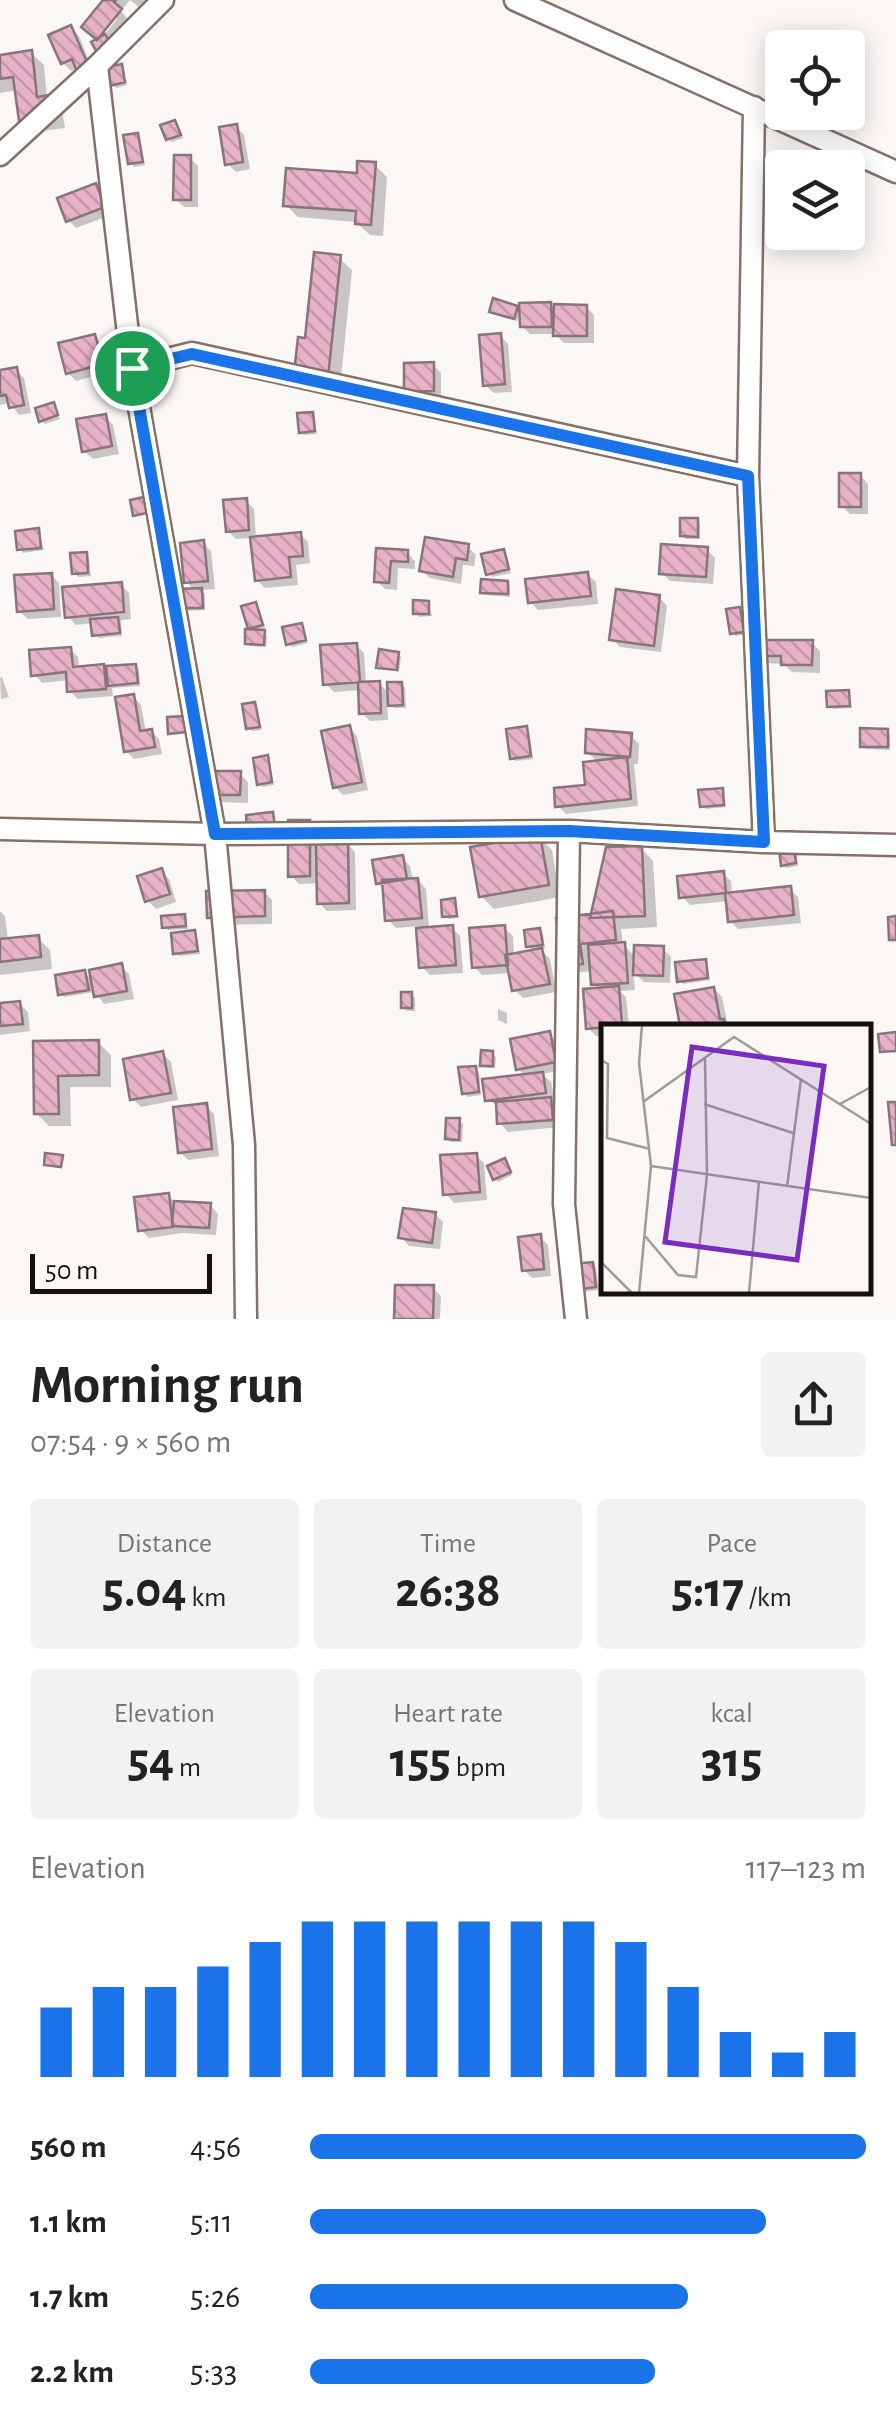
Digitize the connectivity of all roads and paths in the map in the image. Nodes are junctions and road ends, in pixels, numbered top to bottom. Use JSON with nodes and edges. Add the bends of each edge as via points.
{"nodes":[{"id":1,"x":163,"y":0,"type":"edge"},
{"id":2,"x":515,"y":0,"type":"edge"},
{"id":3,"x":98,"y":66,"type":"junction"},
{"id":4,"x":754,"y":107,"type":"junction"},
{"id":5,"x":0,"y":155,"type":"edge"},
{"id":6,"x":896,"y":172,"type":"edge"},
{"id":7,"x":132,"y":368,"type":"junction"},
{"id":8,"x":748,"y":476,"type":"junction"},
{"id":9,"x":0,"y":829,"type":"edge"},
{"id":10,"x":569,"y":831,"type":"junction"},
{"id":11,"x":215,"y":834,"type":"junction"},
{"id":12,"x":764,"y":842,"type":"junction"},
{"id":13,"x":896,"y":845,"type":"edge"},
{"id":14,"x":246,"y":1319,"type":"edge"},
{"id":15,"x":576,"y":1319,"type":"edge"}],
"edges":[{"from":1,"to":3,"type":"street"},
{"from":2,"to":4,"type":"street"},
{"from":3,"to":5,"type":"street"},
{"from":3,"to":7,"type":"street"},
{"from":4,"to":6,"type":"street"},
{"from":4,"to":8,"type":"street"},
{"from":7,"to":8,"type":"street","via":[[192,354]]},
{"from":7,"to":11,"type":"street"},
{"from":8,"to":12,"type":"street"},
{"from":9,"to":11,"type":"street"},
{"from":10,"to":11,"type":"street"},
{"from":10,"to":12,"type":"street"},
{"from":10,"to":15,"type":"street","via":[[564,1204]]},
{"from":11,"to":14,"type":"street","via":[[244,1145]]},
{"from":12,"to":13,"type":"street"}]}
